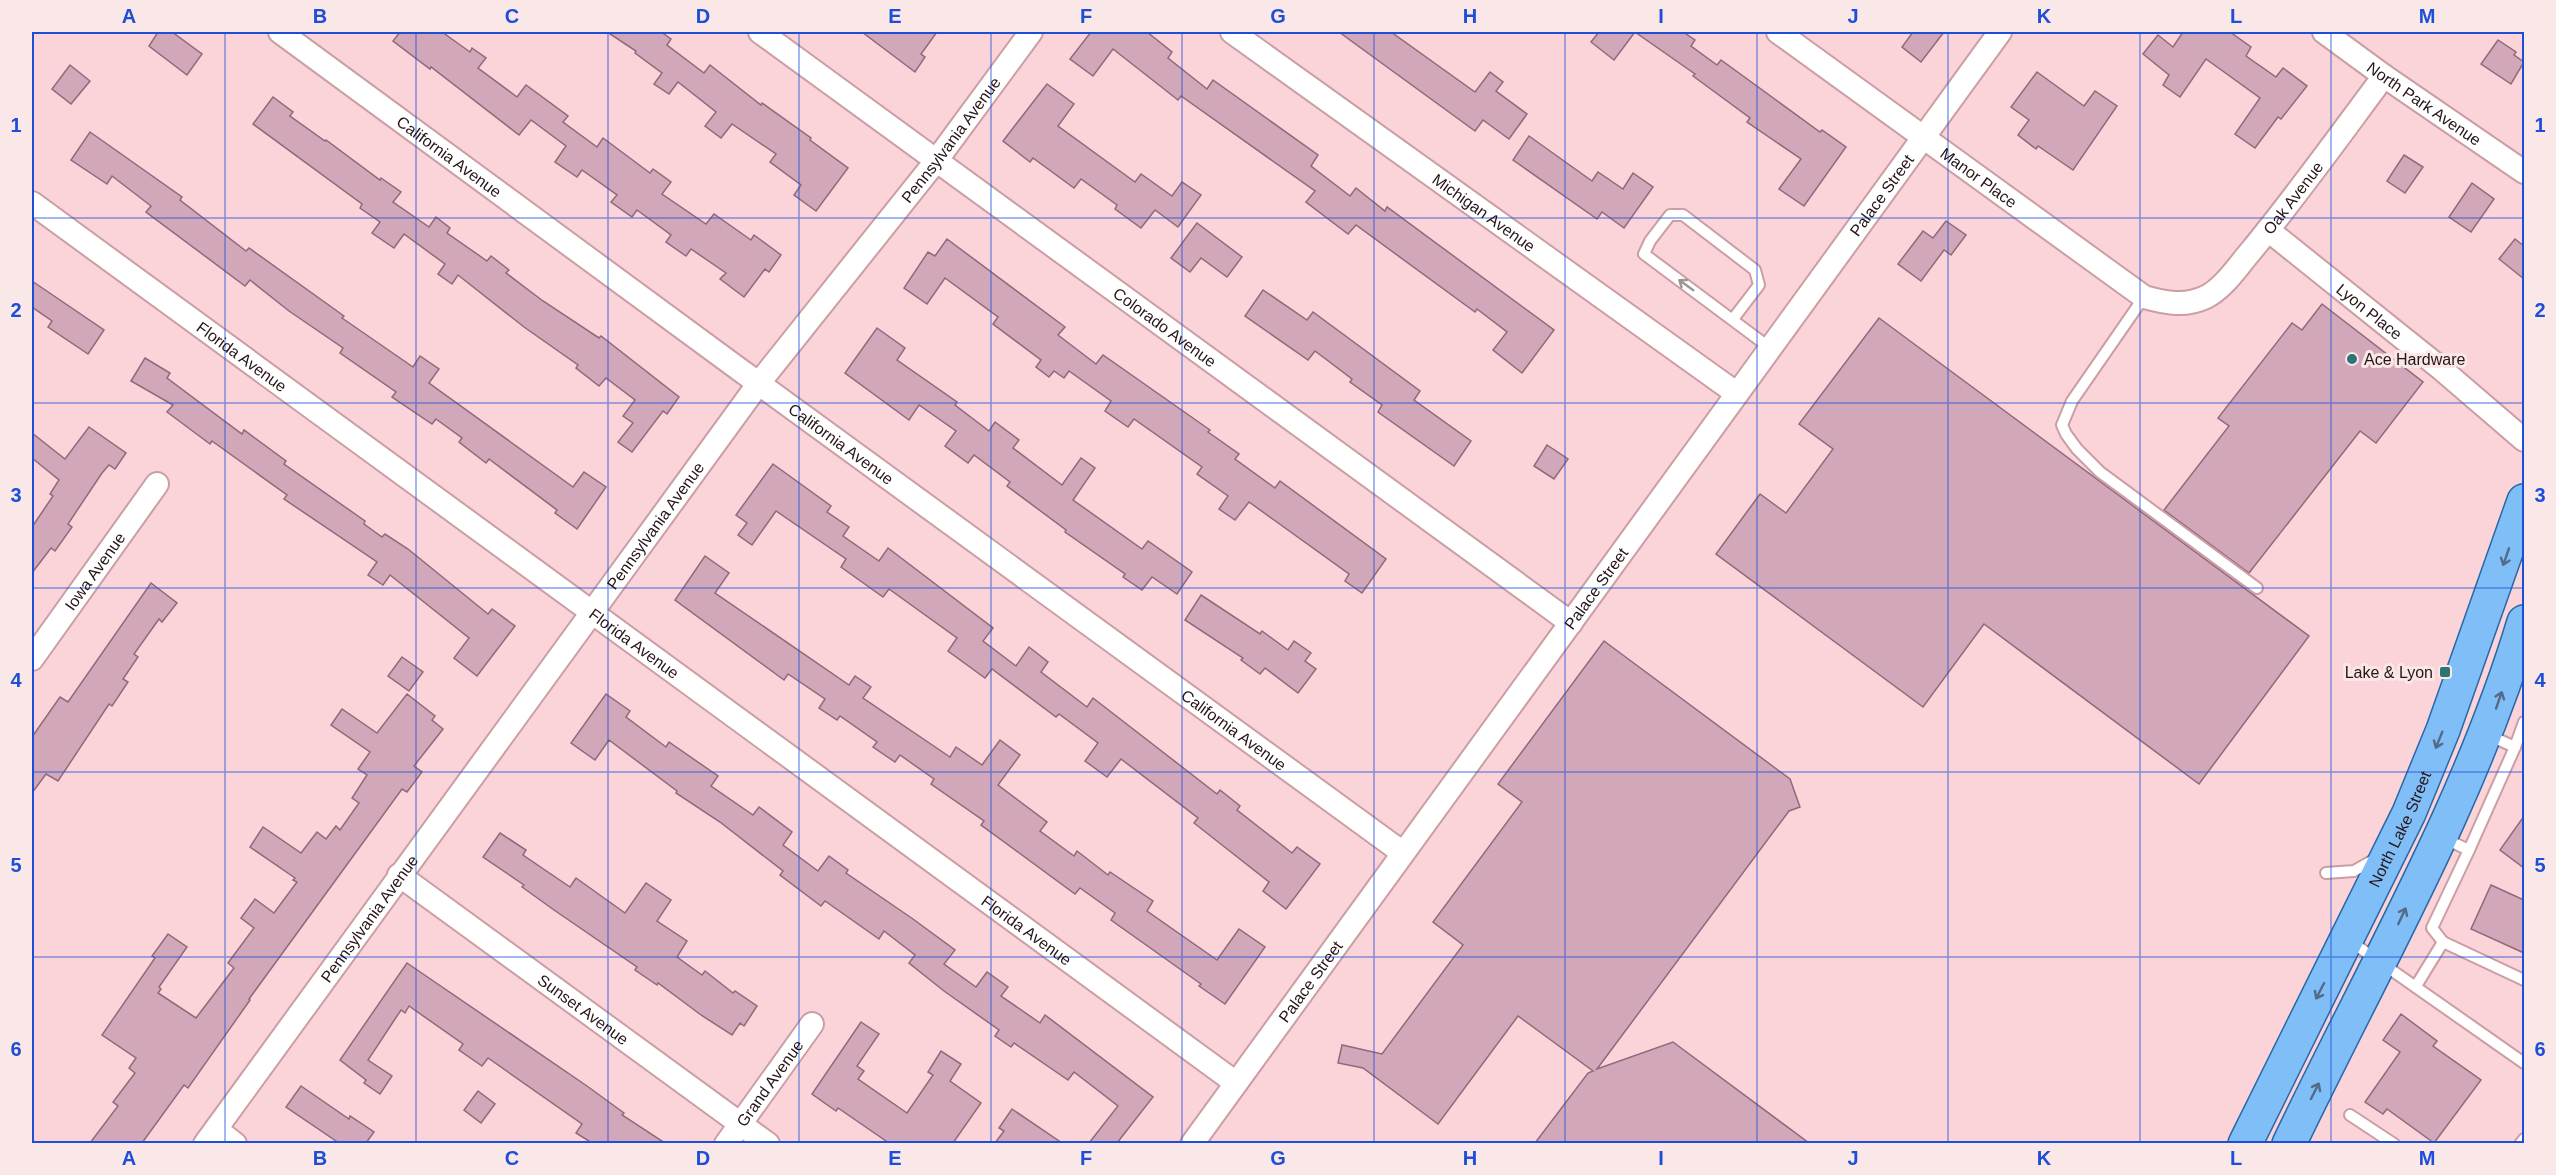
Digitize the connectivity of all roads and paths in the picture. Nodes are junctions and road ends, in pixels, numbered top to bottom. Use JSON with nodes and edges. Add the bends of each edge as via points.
{"nodes":[{"id":1,"x":280,"y":32,"type":"edge"},
{"id":2,"x":760,"y":32,"type":"edge"},
{"id":3,"x":1031,"y":32,"type":"edge"},
{"id":4,"x":1232,"y":32,"type":"edge"},
{"id":5,"x":1778,"y":32,"type":"edge"},
{"id":6,"x":2000,"y":32,"type":"edge"},
{"id":7,"x":2324,"y":32,"type":"edge"},
{"id":8,"x":2384,"y":76,"type":"junction"},
{"id":9,"x":1924,"y":138,"type":"junction"},
{"id":10,"x":936,"y":160,"type":"junction"},
{"id":11,"x":2524,"y":172,"type":"edge"},
{"id":12,"x":32,"y":203,"type":"edge"},
{"id":13,"x":2268,"y":230,"type":"junction"},
{"id":14,"x":2144,"y":297,"type":"junction"},
{"id":15,"x":2187,"y":304,"type":"joint"},
{"id":16,"x":1733,"y":319,"type":"junction"},
{"id":17,"x":1770,"y":348,"type":"junction"},
{"id":18,"x":759,"y":382,"type":"junction"},
{"id":19,"x":1736,"y":393,"type":"junction"},
{"id":20,"x":2524,"y":440,"type":"edge"},
{"id":21,"x":157,"y":484,"type":"dead end"},
{"id":22,"x":2524,"y":501,"type":"edge"},
{"id":23,"x":2257,"y":588,"type":"dead end"},
{"id":24,"x":592,"y":613,"type":"junction"},
{"id":25,"x":1570,"y":623,"type":"junction"},
{"id":26,"x":2524,"y":629,"type":"edge"},
{"id":27,"x":32,"y":659,"type":"edge"},
{"id":28,"x":2524,"y":722,"type":"edge"},
{"id":29,"x":2485,"y":734,"type":"junction"},
{"id":30,"x":2515,"y":747,"type":"junction"},
{"id":31,"x":2454,"y":843,"type":"junction"},
{"id":32,"x":2388,"y":852,"type":"junction"},
{"id":33,"x":1403,"y":853,"type":"junction"},
{"id":34,"x":2326,"y":873,"type":"dead end"},
{"id":35,"x":399,"y":875,"type":"junction"},
{"id":36,"x":2347,"y":939,"type":"junction"},
{"id":37,"x":2443,"y":942,"type":"junction"},
{"id":38,"x":2381,"y":961,"type":"junction"},
{"id":39,"x":2524,"y":980,"type":"edge"},
{"id":40,"x":2416,"y":986,"type":"junction"},
{"id":41,"x":812,"y":1024,"type":"dead end"},
{"id":42,"x":2524,"y":1063,"type":"edge"},
{"id":43,"x":1236,"y":1083,"type":"junction"},
{"id":44,"x":2350,"y":1115,"type":"dead end"},
{"id":45,"x":740,"y":1125,"type":"junction"},
{"id":46,"x":210,"y":1136,"type":"edge"},
{"id":47,"x":2524,"y":1139,"type":"edge"},
{"id":48,"x":235,"y":1143,"type":"edge"},
{"id":49,"x":726,"y":1143,"type":"edge"},
{"id":50,"x":768,"y":1143,"type":"edge"},
{"id":51,"x":1192,"y":1143,"type":"edge"},
{"id":52,"x":2245,"y":1143,"type":"edge"},
{"id":53,"x":2289,"y":1143,"type":"edge"},
{"id":54,"x":2394,"y":1143,"type":"edge"},
{"id":55,"x":2520,"y":1143,"type":"edge"}],
"edges":[{"from":1,"to":18,"type":"street","name":"California Avenue"},
{"from":2,"to":10,"type":"street","name":"Colorado Avenue"},
{"from":3,"to":10,"type":"street","name":"Pennsylvania Avenue"},
{"from":4,"to":19,"type":"street","name":"Michigan Avenue"},
{"from":5,"to":9,"type":"street","name":"Manor Place"},
{"from":6,"to":9,"type":"street","name":"Palace Street"},
{"from":7,"to":8,"type":"street","name":"North Park Avenue"},
{"from":8,"to":11,"type":"street","name":"North Park Avenue"},
{"from":8,"to":13,"type":"street","name":"Oak Avenue"},
{"from":9,"to":14,"type":"street","name":"Manor Place"},
{"from":9,"to":17,"type":"street","name":"Palace Street"},
{"from":10,"to":18,"type":"street","name":"Pennsylvania Avenue"},
{"from":10,"to":25,"type":"street","name":"Colorado Avenue"},
{"from":12,"to":24,"type":"street","name":"Florida Avenue"},
{"from":13,"to":15,"type":"street","name":"Oak Avenue","via":[[2209,296]]},
{"from":13,"to":20,"type":"street","name":"Lyon Place"},
{"from":14,"to":15,"type":"street","name":"Manor Place","via":[[2168,304]]},
{"from":14,"to":23,"type":"lane","via":[[2072,401],[2062,425],[2077,449],[2100,472]]},
{"from":16,"to":16,"type":"lane","one_way":true,"via":[[1644,254],[1670,215],[1683,215],[1755,270],[1759,285]]},
{"from":16,"to":17,"type":"lane"},
{"from":17,"to":19,"type":"street","name":"Palace Street"},
{"from":18,"to":24,"type":"street","name":"Pennsylvania Avenue"},
{"from":18,"to":33,"type":"street","name":"California Avenue"},
{"from":19,"to":25,"type":"street","name":"Palace Street"},
{"from":21,"to":27,"type":"street","name":"Iowa Avenue"},
{"from":22,"to":32,"type":"main road","name":"North Lake Street","one_way":true,"via":[[2443,730],[2409,813]]},
{"from":24,"to":35,"type":"street","name":"Pennsylvania Avenue"},
{"from":24,"to":43,"type":"street","name":"Florida Avenue"},
{"from":25,"to":33,"type":"street","name":"Palace Street"},
{"from":29,"to":26,"type":"main road","one_way":true},
{"from":28,"to":30,"type":"lane"},
{"from":29,"to":30,"type":"lane"},
{"from":29,"to":31,"type":"main road"},
{"from":30,"to":31,"type":"lane"},
{"from":31,"to":37,"type":"lane","via":[[2432,928]]},
{"from":38,"to":31,"type":"main road","one_way":true},
{"from":32,"to":34,"type":"lane","via":[[2354,871]]},
{"from":32,"to":36,"type":"main road","name":"North Lake Street"},
{"from":33,"to":43,"type":"street","name":"Palace Street"},
{"from":35,"to":45,"type":"street","name":"Sunset Avenue"},
{"from":35,"to":46,"type":"street","name":"Pennsylvania Avenue"},
{"from":36,"to":38,"type":"lane"},
{"from":36,"to":52,"type":"main road","name":"North Lake Street","one_way":true},
{"from":37,"to":39,"type":"lane"},
{"from":37,"to":40,"type":"lane"},
{"from":38,"to":40,"type":"lane"},
{"from":53,"to":38,"type":"main road","one_way":true},
{"from":40,"to":42,"type":"lane"},
{"from":41,"to":45,"type":"street","name":"Grand Avenue"},
{"from":43,"to":51,"type":"street","name":"Palace Street"},
{"from":44,"to":54,"type":"lane"},
{"from":45,"to":49,"type":"street","name":"Grand Avenue"},
{"from":45,"to":50,"type":"street","name":"Sunset Avenue"},
{"from":46,"to":48,"type":"street"},
{"from":47,"to":55,"type":"lane"}]}
